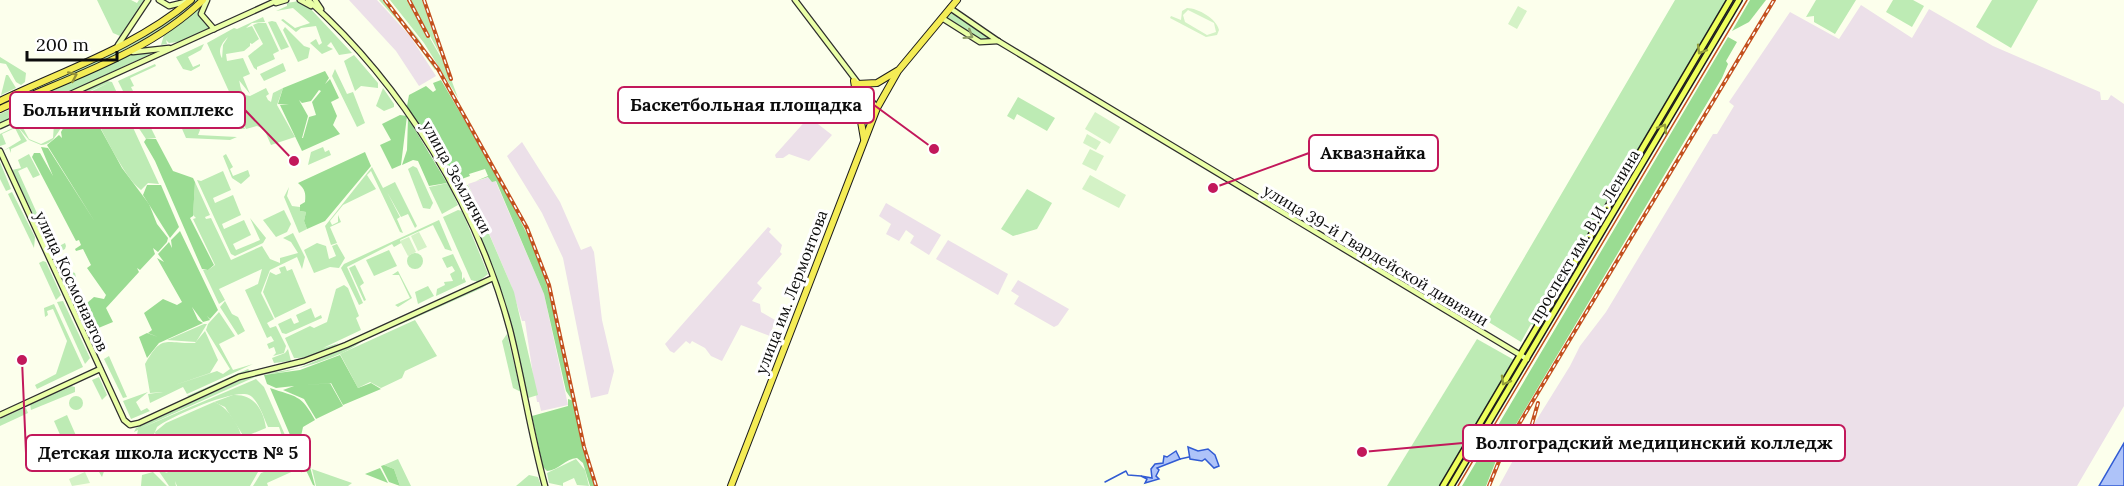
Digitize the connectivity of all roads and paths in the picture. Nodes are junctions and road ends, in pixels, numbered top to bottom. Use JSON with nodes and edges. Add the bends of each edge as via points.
{"nodes":[{"id":1,"x":148,"y":0,"type":"edge"},
{"id":2,"x":159,"y":0,"type":"edge"},
{"id":3,"x":191,"y":0,"type":"edge"},
{"id":4,"x":205,"y":0,"type":"edge"},
{"id":5,"x":286,"y":0,"type":"edge"},
{"id":6,"x":300,"y":0,"type":"edge"},
{"id":7,"x":308,"y":0,"type":"edge"},
{"id":8,"x":315,"y":0,"type":"edge"},
{"id":9,"x":795,"y":0,"type":"edge"},
{"id":10,"x":957,"y":0,"type":"edge"},
{"id":11,"x":1730,"y":0,"type":"edge"},
{"id":12,"x":1739,"y":0,"type":"edge"},
{"id":13,"x":274,"y":1,"type":"edge"},
{"id":14,"x":950,"y":8,"type":"junction"},
{"id":15,"x":322,"y":12,"type":"junction"},
{"id":16,"x":942,"y":18,"type":"junction"},
{"id":17,"x":334,"y":24,"type":"junction"},
{"id":18,"x":214,"y":29,"type":"junction"},
{"id":19,"x":998,"y":41,"type":"junction"},
{"id":20,"x":170,"y":48,"type":"junction"},
{"id":21,"x":99,"y":54,"type":"junction"},
{"id":22,"x":102,"y":63,"type":"junction"},
{"id":23,"x":898,"y":71,"type":"junction"},
{"id":24,"x":856,"y":82,"type":"junction"},
{"id":25,"x":0,"y":101,"type":"edge"},
{"id":26,"x":877,"y":108,"type":"junction"},
{"id":27,"x":0,"y":109,"type":"edge"},
{"id":28,"x":0,"y":126,"type":"edge"},
{"id":29,"x":863,"y":145,"type":"junction"},
{"id":30,"x":0,"y":151,"type":"edge"},
{"id":31,"x":493,"y":278,"type":"junction"},
{"id":32,"x":1520,"y":355,"type":"junction"},
{"id":33,"x":1527,"y":359,"type":"junction"},
{"id":34,"x":100,"y":369,"type":"junction"},
{"id":35,"x":0,"y":415,"type":"edge"},
{"id":36,"x":545,"y":486,"type":"edge"},
{"id":37,"x":731,"y":486,"type":"edge"},
{"id":38,"x":1443,"y":486,"type":"edge"},
{"id":39,"x":1451,"y":486,"type":"edge"}],
"edges":[{"from":1,"to":21,"type":"main road","via":[[121,42]]},
{"from":2,"to":3,"type":"main road","via":[[172,6]]},
{"from":3,"to":21,"type":"highway","via":[[148,32]]},
{"from":4,"to":18,"type":"main road","via":[[201,14]]},
{"from":4,"to":22,"type":"highway","via":[[165,30]]},
{"from":5,"to":13,"type":"main road"},
{"from":6,"to":17,"type":"main road"},
{"from":7,"to":15,"type":"main road","name":"улица Землячки"},
{"from":8,"to":15,"type":"main road","name":"улица Землячки"},
{"from":9,"to":24,"type":"main road"},
{"from":10,"to":14,"type":"highway","name":"улица им. Лермонтова"},
{"from":11,"to":32,"type":"main road","name":"проспект им. В.И. Ленина","one_way":true},
{"from":33,"to":12,"type":"main road","name":"проспект им. В.И. Ленина","one_way":true},
{"from":13,"to":18,"type":"main road"},
{"from":14,"to":16,"type":"highway","name":"улица им. Лермонтова"},
{"from":14,"to":19,"type":"main road","name":"улица 39-й Гвардейской дивизии"},
{"from":15,"to":17,"type":"main road","name":"улица Землячки"},
{"from":16,"to":19,"type":"main road","name":"улица 39-й Гвардейской дивизии","one_way":true,"via":[[980,42]]},
{"from":16,"to":23,"type":"highway","name":"улица им. Лермонтова"},
{"from":17,"to":31,"type":"main road","name":"улица Землячки","via":[[409,113],[463,206]]},
{"from":18,"to":20,"type":"main road"},
{"from":19,"to":32,"type":"main road","name":"улица 39-й Гвардейской дивизии"},
{"from":20,"to":22,"type":"main road","via":[[142,49]]},
{"from":20,"to":28,"type":"main road"},
{"from":21,"to":25,"type":"highway"},
{"from":27,"to":22,"type":"highway","one_way":true},
{"from":23,"to":24,"type":"highway","via":[[877,83]]},
{"from":23,"to":26,"type":"highway","name":"улица им. Лермонтова"},
{"from":24,"to":26,"type":"main road"},
{"from":24,"to":29,"type":"highway"},
{"from":26,"to":29,"type":"highway","name":"улица им. Лермонтова"},
{"from":29,"to":37,"type":"highway","name":"улица им. Лермонтова"},
{"from":30,"to":34,"type":"main road","name":"улица Космонавтов"},
{"from":31,"to":34,"type":"main road","name":"улица Космонавтов","via":[[315,357],[239,377],[137,424],[124,420]]},
{"from":31,"to":36,"type":"main road","name":"улица Землячки","via":[[509,329]]},
{"from":32,"to":33,"type":"main road","name":"улица 39-й Гвардейской дивизии"},
{"from":32,"to":38,"type":"main road","name":"проспект им. В.И. Ленина","one_way":true},
{"from":33,"to":39,"type":"main road","name":"проспект им. В.И. Ленина"},
{"from":34,"to":35,"type":"main road"}]}
